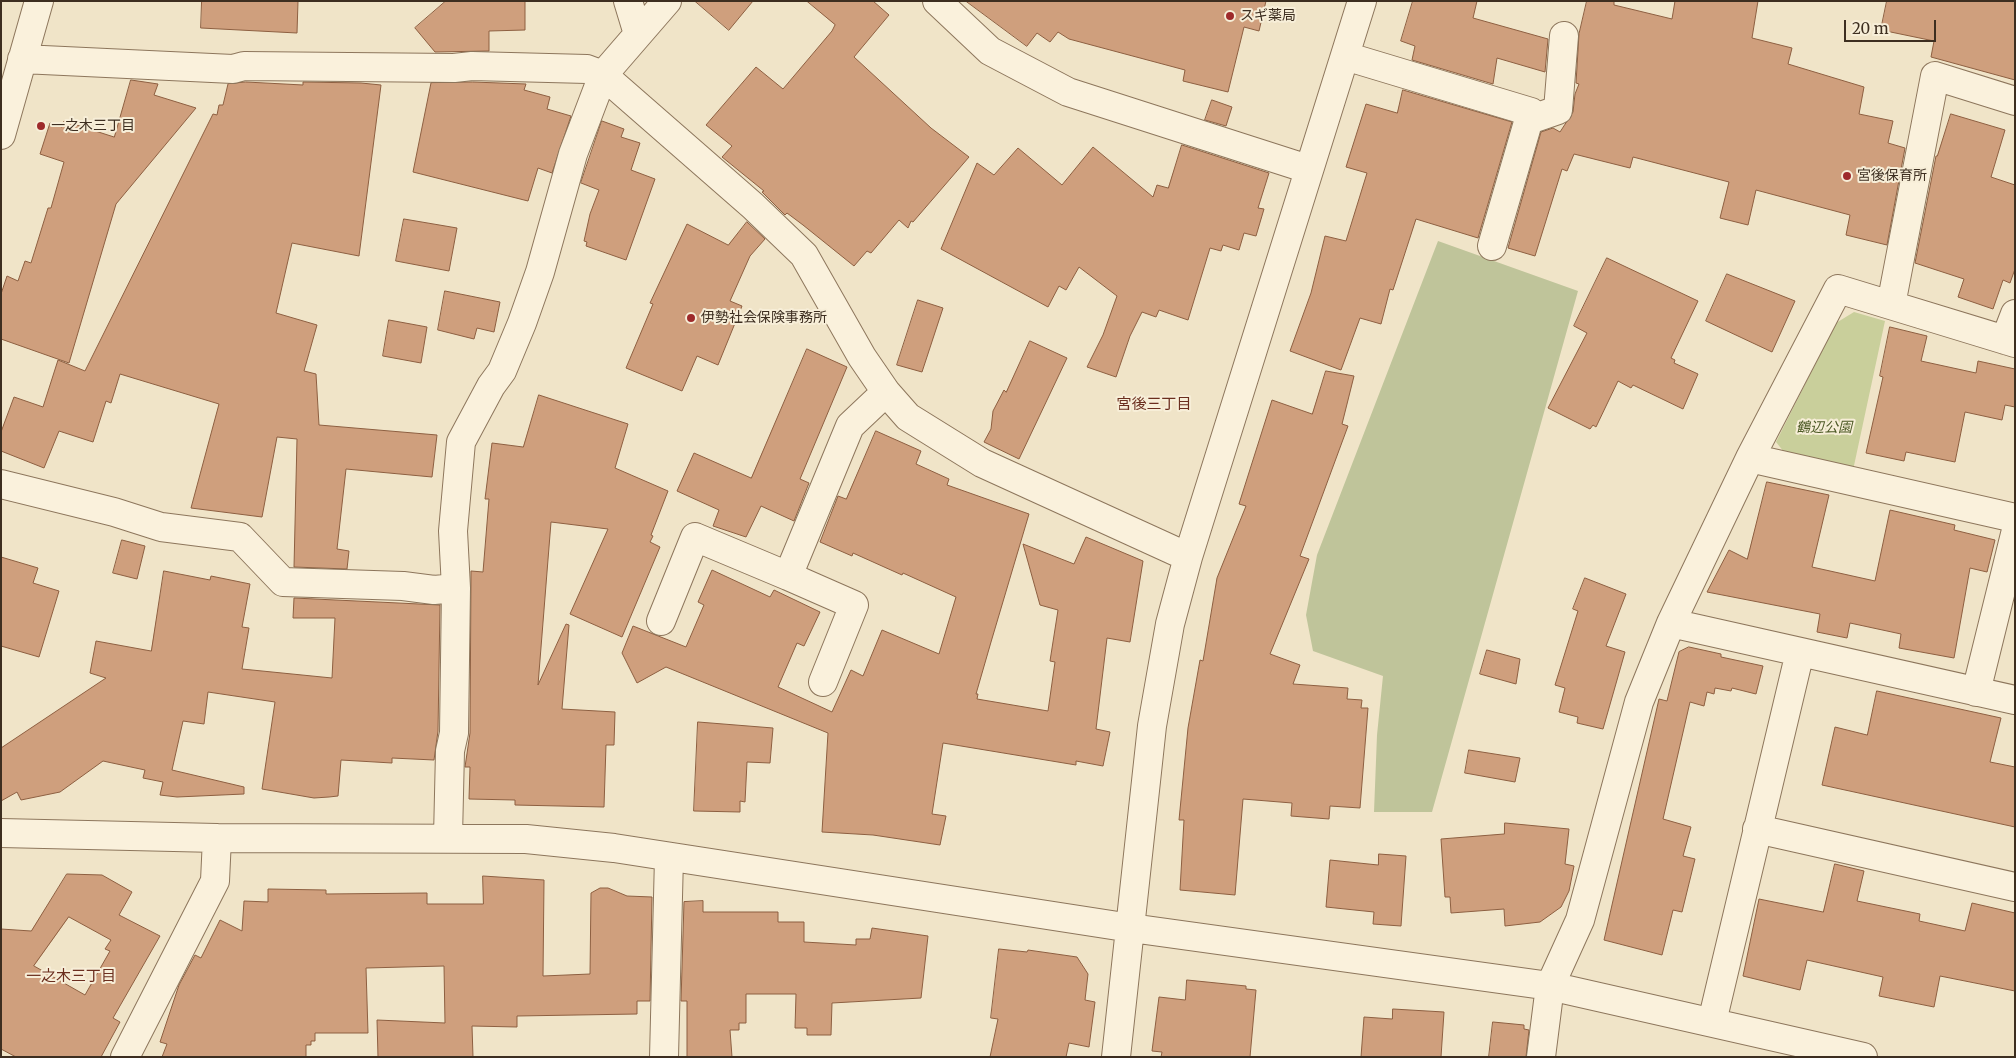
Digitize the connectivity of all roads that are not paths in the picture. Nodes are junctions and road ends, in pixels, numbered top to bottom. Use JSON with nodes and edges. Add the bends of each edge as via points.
{"nodes":[{"id":1,"x":39,"y":1,"type":"edge"},
{"id":2,"x":628,"y":1,"type":"edge"},
{"id":3,"x":667,"y":1,"type":"edge"},
{"id":4,"x":937,"y":1,"type":"edge"},
{"id":5,"x":1362,"y":1,"type":"edge"},
{"id":6,"x":638,"y":34,"type":"junction"},
{"id":7,"x":1564,"y":36,"type":"dead end"},
{"id":8,"x":1345,"y":56,"type":"junction"},
{"id":9,"x":22,"y":59,"type":"junction"},
{"id":10,"x":603,"y":75,"type":"junction"},
{"id":11,"x":2015,"y":101,"type":"edge"},
{"id":12,"x":1529,"y":120,"type":"junction"},
{"id":13,"x":1,"y":135,"type":"edge"},
{"id":14,"x":1308,"y":169,"type":"junction"},
{"id":15,"x":1492,"y":246,"type":"dead end"},
{"id":16,"x":1891,"y":305,"type":"junction"},
{"id":17,"x":2015,"y":314,"type":"edge"},
{"id":18,"x":2010,"y":342,"type":"edge"},
{"id":19,"x":886,"y":392,"type":"junction"},
{"id":20,"x":1750,"y":458,"type":"junction"},
{"id":21,"x":1,"y":484,"type":"edge"},
{"id":22,"x":2015,"y":518,"type":"edge"},
{"id":23,"x":2015,"y":534,"type":"edge"},
{"id":24,"x":1188,"y":557,"type":"junction"},
{"id":25,"x":788,"y":576,"type":"junction"},
{"id":26,"x":456,"y":588,"type":"junction"},
{"id":27,"x":661,"y":621,"type":"dead end"},
{"id":28,"x":1671,"y":623,"type":"junction"},
{"id":29,"x":1800,"y":652,"type":"junction"},
{"id":30,"x":823,"y":682,"type":"dead end"},
{"id":31,"x":1976,"y":692,"type":"junction"},
{"id":32,"x":2015,"y":700,"type":"edge"},
{"id":33,"x":1757,"y":829,"type":"junction"},
{"id":34,"x":1,"y":834,"type":"edge"},
{"id":35,"x":448,"y":837,"type":"junction"},
{"id":36,"x":217,"y":838,"type":"junction"},
{"id":37,"x":669,"y":857,"type":"junction"},
{"id":38,"x":2015,"y":887,"type":"edge"},
{"id":39,"x":1131,"y":928,"type":"junction"},
{"id":40,"x":1550,"y":986,"type":"junction"},
{"id":41,"x":1712,"y":1022,"type":"junction"},
{"id":42,"x":126,"y":1057,"type":"edge"},
{"id":43,"x":664,"y":1057,"type":"edge"},
{"id":44,"x":1116,"y":1057,"type":"edge"},
{"id":45,"x":1542,"y":1057,"type":"edge"},
{"id":46,"x":1863,"y":1057,"type":"edge"}],
"edges":[{"from":1,"to":9,"type":"street"},
{"from":2,"to":6,"type":"street"},
{"from":3,"to":6,"type":"street"},
{"from":4,"to":14,"type":"street","via":[[990,51],[1068,92]]},
{"from":5,"to":8,"type":"street"},
{"from":6,"to":10,"type":"street"},
{"from":7,"to":12,"type":"street","via":[[1558,110]]},
{"from":8,"to":12,"type":"street","via":[[1531,112]]},
{"from":8,"to":14,"type":"street"},
{"from":9,"to":10,"type":"street","via":[[214,68],[472,66],[587,69]]},
{"from":9,"to":13,"type":"street"},
{"from":10,"to":19,"type":"street","via":[[804,255],[862,357]]},
{"from":10,"to":26,"type":"street","via":[[573,154],[522,323],[502,371],[461,442],[453,531]]},
{"from":11,"to":16,"type":"street","via":[[1935,76]]},
{"from":12,"to":15,"type":"street"},
{"from":14,"to":24,"type":"street"},
{"from":16,"to":18,"type":"street"},
{"from":16,"to":20,"type":"street","via":[[1838,289]]},
{"from":17,"to":18,"type":"street"},
{"from":19,"to":24,"type":"street","via":[[908,417],[982,463]]},
{"from":19,"to":25,"type":"street","via":[[850,426]]},
{"from":20,"to":22,"type":"street"},
{"from":20,"to":28,"type":"street"},
{"from":21,"to":26,"type":"street","via":[[161,527],[240,537],[283,582],[434,590]]},
{"from":23,"to":31,"type":"street"},
{"from":24,"to":39,"type":"street","via":[[1170,624],[1152,726]]},
{"from":25,"to":27,"type":"street","via":[[695,537]]},
{"from":25,"to":30,"type":"street","via":[[854,605]]},
{"from":26,"to":35,"type":"street","via":[[454,732],[450,751]]},
{"from":28,"to":29,"type":"street"},
{"from":28,"to":40,"type":"street","via":[[1639,702],[1580,920]]},
{"from":29,"to":31,"type":"street"},
{"from":29,"to":33,"type":"street"},
{"from":31,"to":32,"type":"street"},
{"from":33,"to":38,"type":"street"},
{"from":33,"to":41,"type":"street"},
{"from":34,"to":36,"type":"street"},
{"from":35,"to":36,"type":"street"},
{"from":35,"to":37,"type":"street","via":[[526,839]]},
{"from":36,"to":42,"type":"street","via":[[215,881]]},
{"from":37,"to":39,"type":"street"},
{"from":37,"to":43,"type":"street"},
{"from":39,"to":40,"type":"street"},
{"from":39,"to":44,"type":"street"},
{"from":40,"to":41,"type":"street"},
{"from":40,"to":45,"type":"street"},
{"from":41,"to":46,"type":"street"}]}
